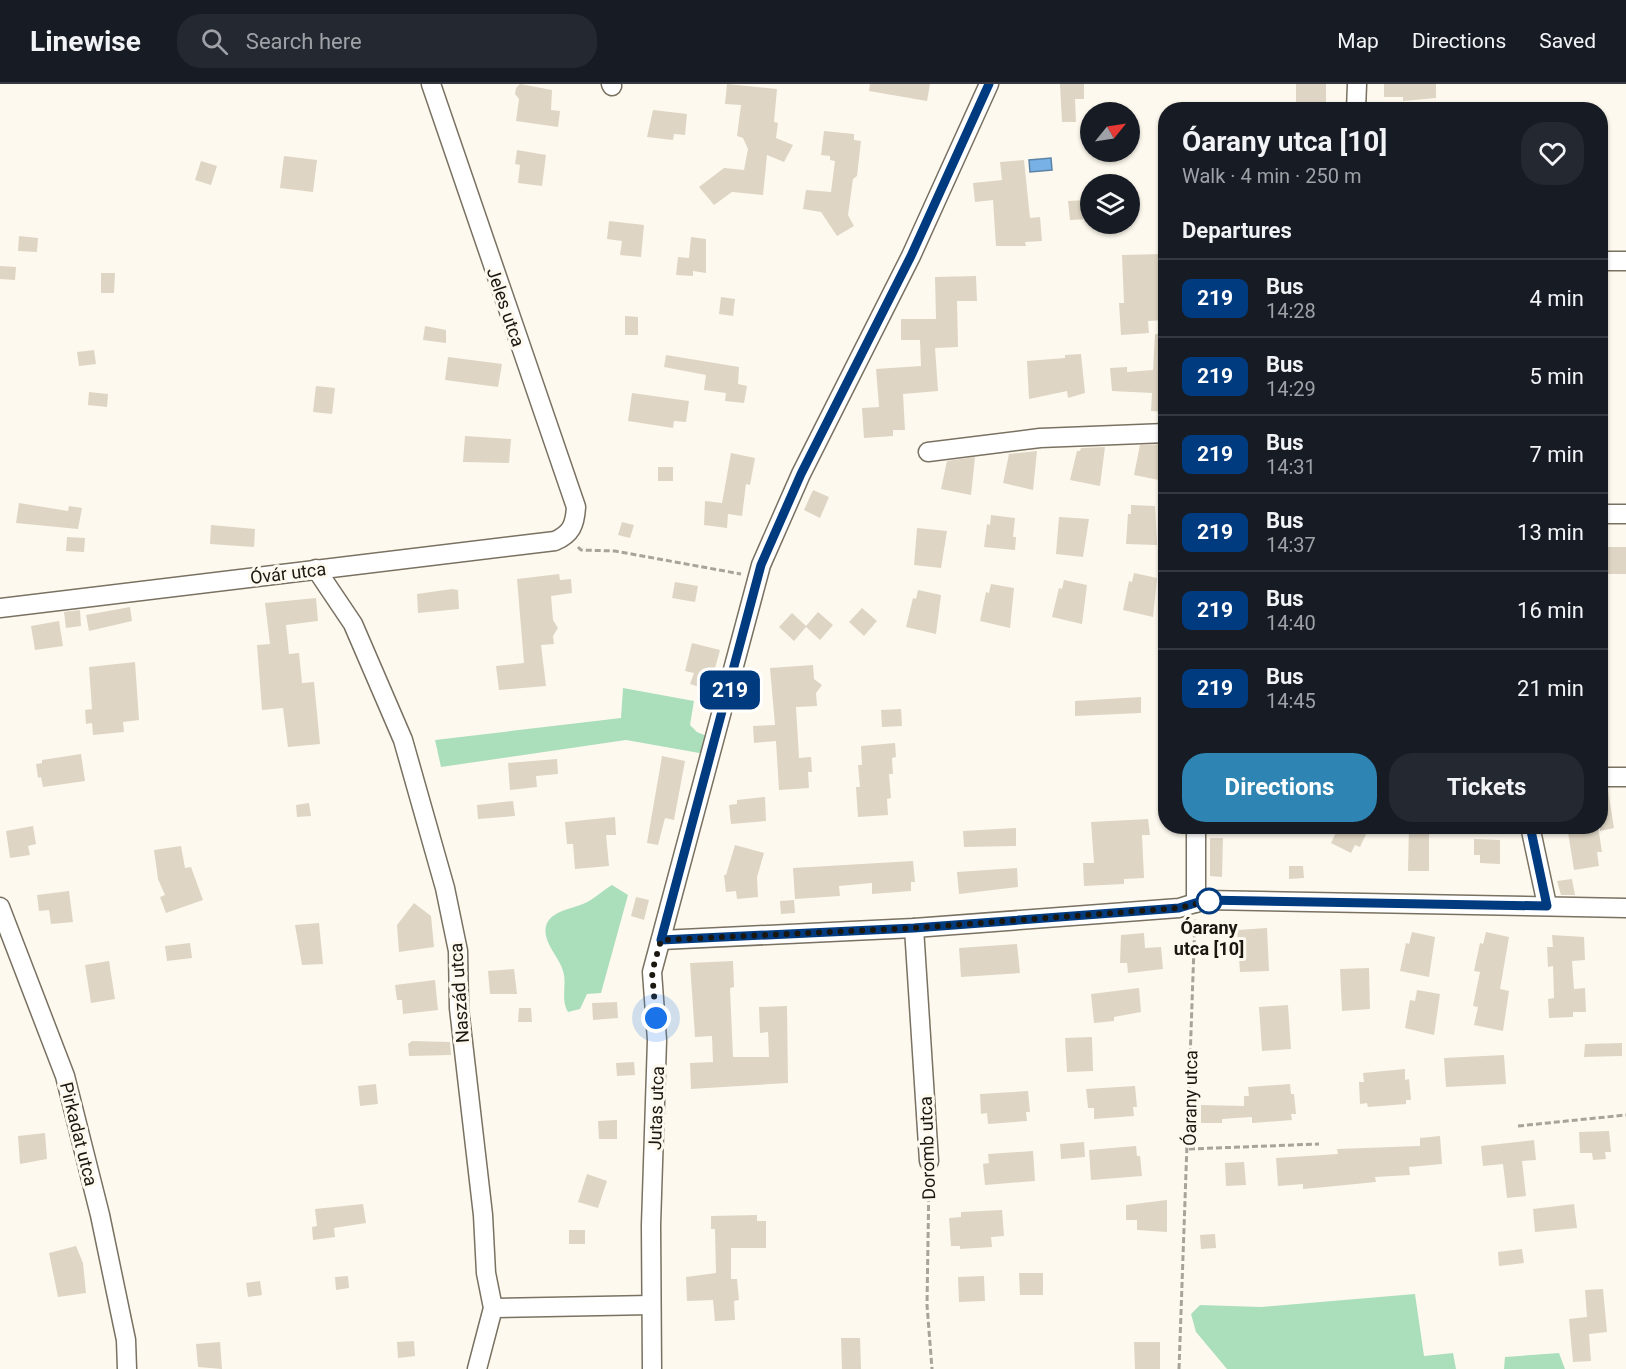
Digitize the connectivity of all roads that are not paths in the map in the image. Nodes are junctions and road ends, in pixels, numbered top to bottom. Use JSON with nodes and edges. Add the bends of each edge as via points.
{"nodes":[{"id":1,"x":431,"y":84,"type":"edge"},
{"id":2,"x":989,"y":84,"type":"edge"},
{"id":3,"x":1357,"y":84,"type":"edge"},
{"id":4,"x":1356,"y":102,"type":"edge"},
{"id":5,"x":1608,"y":261,"type":"edge"},
{"id":6,"x":1626,"y":261,"type":"edge"},
{"id":7,"x":1158,"y":433,"type":"edge"},
{"id":8,"x":928,"y":452,"type":"dead end"},
{"id":9,"x":1608,"y":514,"type":"edge"},
{"id":10,"x":1626,"y":514,"type":"edge"},
{"id":11,"x":569,"y":532,"type":"joint"},
{"id":12,"x":316,"y":569,"type":"junction"},
{"id":13,"x":0,"y":608,"type":"edge"},
{"id":14,"x":1608,"y":777,"type":"edge"},
{"id":15,"x":1626,"y":777,"type":"edge"},
{"id":16,"x":1196,"y":834,"type":"edge"},
{"id":17,"x":1532,"y":834,"type":"edge"},
{"id":18,"x":1196,"y":903,"type":"junction"},
{"id":19,"x":1547,"y":906,"type":"junction"},
{"id":20,"x":0,"y":907,"type":"edge"},
{"id":21,"x":1626,"y":908,"type":"edge"},
{"id":22,"x":914,"y":928,"type":"junction"},
{"id":23,"x":661,"y":940,"type":"junction"},
{"id":24,"x":929,"y":1161,"type":"road end"},
{"id":25,"x":651,"y":1305,"type":"junction"},
{"id":26,"x":493,"y":1308,"type":"junction"},
{"id":27,"x":127,"y":1369,"type":"edge"},
{"id":28,"x":477,"y":1369,"type":"edge"},
{"id":29,"x":652,"y":1369,"type":"edge"}],
"edges":[{"from":1,"to":11,"type":"street","name":"Jeles utca","via":[[576,507]]},
{"from":2,"to":23,"type":"street","name":"Jutas utca","via":[[911,256],[801,474],[758,577]]},
{"from":3,"to":4,"type":"street"},
{"from":5,"to":6,"type":"street"},
{"from":7,"to":8,"type":"street","via":[[1040,438]]},
{"from":9,"to":10,"type":"street"},
{"from":11,"to":12,"type":"street","name":"Óvár utca","via":[[555,541]]},
{"from":12,"to":13,"type":"street","name":"Óvár utca"},
{"from":12,"to":26,"type":"street","name":"Naszád utca","via":[[353,624],[381,684],[403,740],[445,888],[458,951],[459,1008]]},
{"from":14,"to":15,"type":"street"},
{"from":16,"to":18,"type":"street"},
{"from":17,"to":19,"type":"street"},
{"from":18,"to":19,"type":"street","via":[[1205,900]]},
{"from":18,"to":22,"type":"street","via":[[1179,908]]},
{"from":19,"to":21,"type":"street"},
{"from":20,"to":27,"type":"street","name":"Pirkadat utca","via":[[65,1076],[100,1215],[126,1340]]},
{"from":22,"to":23,"type":"street"},
{"from":22,"to":24,"type":"street","name":"Doromb utca"},
{"from":23,"to":25,"type":"street","name":"Jutas utca","via":[[652,972],[657,1040]]},
{"from":25,"to":26,"type":"street"},
{"from":25,"to":29,"type":"street","name":"Jutas utca"},
{"from":26,"to":28,"type":"street","name":"Naszád utca"}]}
